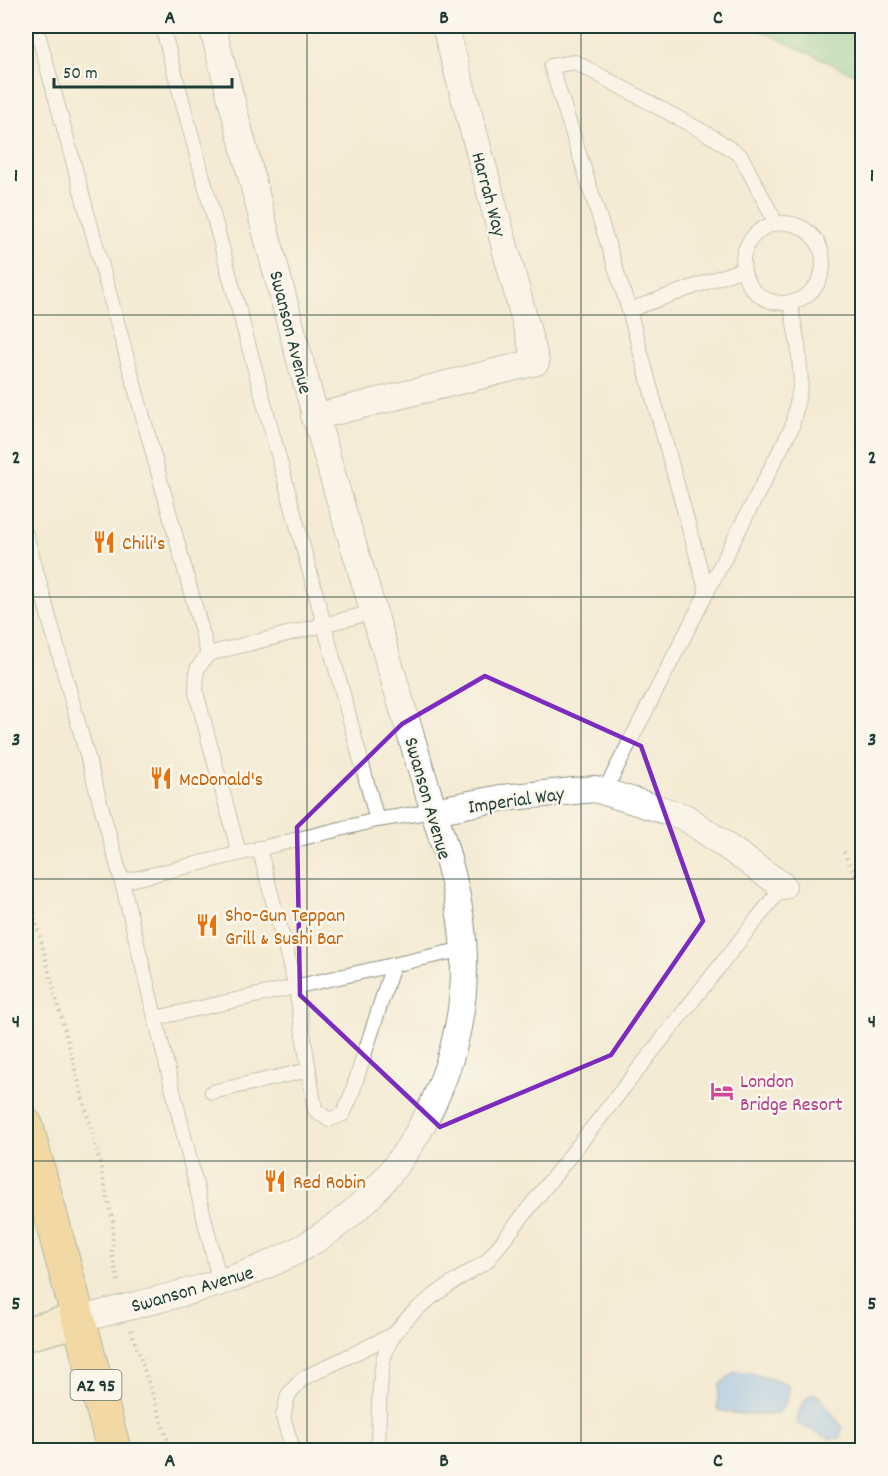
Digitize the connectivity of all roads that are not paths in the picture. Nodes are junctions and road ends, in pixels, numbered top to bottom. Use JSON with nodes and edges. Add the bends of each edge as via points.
{"nodes":[{"id":1,"x":36,"y":26,"type":"edge"},
{"id":2,"x":162,"y":26,"type":"edge"},
{"id":3,"x":212,"y":26,"type":"edge"},
{"id":4,"x":445,"y":26,"type":"edge"},
{"id":5,"x":776,"y":223,"type":"junction"},
{"id":6,"x":743,"y":269,"type":"junction"},
{"id":7,"x":790,"y":303,"type":"junction"},
{"id":8,"x":629,"y":310,"type":"junction"},
{"id":9,"x":314,"y":417,"type":"junction"},
{"id":10,"x":26,"y":534,"type":"edge"},
{"id":11,"x":706,"y":593,"type":"junction"},
{"id":12,"x":374,"y":612,"type":"junction"},
{"id":13,"x":325,"y":626,"type":"junction"},
{"id":14,"x":208,"y":654,"type":"junction"},
{"id":15,"x":604,"y":792,"type":"junction"},
{"id":16,"x":434,"y":812,"type":"junction"},
{"id":17,"x":377,"y":820,"type":"junction"},
{"id":18,"x":259,"y":848,"type":"junction"},
{"id":19,"x":239,"y":853,"type":"junction"},
{"id":20,"x":122,"y":882,"type":"junction"},
{"id":21,"x":783,"y":886,"type":"joint"},
{"id":22,"x":464,"y":949,"type":"junction"},
{"id":23,"x":393,"y":965,"type":"junction"},
{"id":24,"x":296,"y":988,"type":"junction"},
{"id":25,"x":156,"y":1018,"type":"junction"},
{"id":26,"x":309,"y":1070,"type":"junction"},
{"id":27,"x":212,"y":1092,"type":"dead end"},
{"id":28,"x":26,"y":1125,"type":"edge"},
{"id":29,"x":220,"y":1283,"type":"junction"},
{"id":30,"x":78,"y":1320,"type":"junction"},
{"id":31,"x":26,"y":1334,"type":"edge"},
{"id":32,"x":394,"y":1334,"type":"junction"},
{"id":33,"x":114,"y":1450,"type":"edge"},
{"id":34,"x":293,"y":1450,"type":"edge"},
{"id":35,"x":378,"y":1450,"type":"edge"}],
"edges":[{"from":1,"to":14,"type":"lane"},
{"from":2,"to":13,"type":"lane"},
{"from":3,"to":9,"type":"street","name":"Swanson Avenue"},
{"from":4,"to":9,"type":"street","name":"Harrah Way","via":[[536,362]]},
{"from":5,"to":6,"type":"lane","via":[[762,228],[750,239]]},
{"from":5,"to":7,"type":"lane","via":[[792,223],[806,230],[817,241],[823,256],[816,286]]},
{"from":5,"to":8,"type":"lane","via":[[741,156],[575,63],[551,66]]},
{"from":6,"to":7,"type":"lane","via":[[760,296]]},
{"from":6,"to":8,"type":"lane"},
{"from":7,"to":11,"type":"lane","via":[[801,383],[792,427]]},
{"from":8,"to":11,"type":"lane"},
{"from":9,"to":12,"type":"street","name":"Swanson Avenue"},
{"from":10,"to":20,"type":"lane"},
{"from":11,"to":15,"type":"lane"},
{"from":12,"to":13,"type":"lane"},
{"from":12,"to":16,"type":"street","name":"Swanson Avenue"},
{"from":13,"to":14,"type":"lane"},
{"from":13,"to":17,"type":"lane"},
{"from":14,"to":19,"type":"lane","via":[[198,669],[196,692]]},
{"from":15,"to":16,"type":"street","name":"Imperial Way","via":[[595,789],[501,798]]},
{"from":15,"to":21,"type":"street","name":"Imperial Way","via":[[685,817]]},
{"from":16,"to":17,"type":"lane","name":"Imperial Way"},
{"from":16,"to":22,"type":"street","name":"Swanson Avenue","via":[[459,903]]},
{"from":17,"to":18,"type":"lane","name":"Imperial Way"},
{"from":18,"to":19,"type":"lane","name":"Imperial Way"},
{"from":18,"to":24,"type":"lane"},
{"from":19,"to":20,"type":"lane","name":"Imperial Way"},
{"from":20,"to":25,"type":"lane"},
{"from":21,"to":32,"type":"lane","via":[[487,1261],[427,1300]]},
{"from":22,"to":23,"type":"lane"},
{"from":22,"to":29,"type":"street","name":"Swanson Avenue","via":[[463,991],[453,1048],[434,1103],[404,1153],[367,1198],[323,1235],[273,1264]]},
{"from":23,"to":24,"type":"lane"},
{"from":23,"to":26,"type":"lane","via":[[343,1114],[329,1119],[315,1110]]},
{"from":24,"to":25,"type":"lane"},
{"from":24,"to":26,"type":"lane"},
{"from":25,"to":29,"type":"lane"},
{"from":26,"to":27,"type":"lane"},
{"from":28,"to":30,"type":"highway","number":"AZ 95"},
{"from":29,"to":30,"type":"street","name":"Swanson Avenue"},
{"from":30,"to":31,"type":"main road","name":"Swanson Avenue"},
{"from":30,"to":33,"type":"highway","number":"AZ 95"},
{"from":32,"to":34,"type":"lane","via":[[302,1379],[288,1395],[283,1417]]},
{"from":32,"to":35,"type":"lane","via":[[383,1360]]}]}
